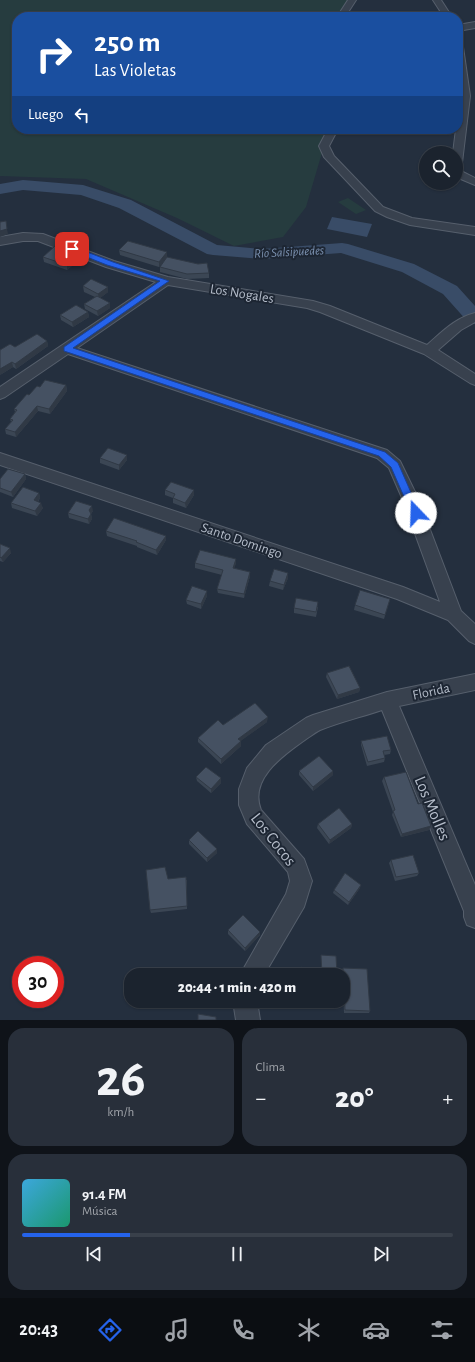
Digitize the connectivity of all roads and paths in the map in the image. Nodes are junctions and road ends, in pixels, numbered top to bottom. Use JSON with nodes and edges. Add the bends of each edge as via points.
{"nodes":[{"id":1,"x":352,"y":0,"type":"edge"},
{"id":2,"x":437,"y":0,"type":"edge"},
{"id":3,"x":344,"y":12,"type":"edge"},
{"id":4,"x":445,"y":12,"type":"edge"},
{"id":5,"x":475,"y":25,"type":"edge"},
{"id":6,"x":463,"y":27,"type":"edge"},
{"id":7,"x":463,"y":82,"type":"edge"},
{"id":8,"x":463,"y":113,"type":"edge"},
{"id":9,"x":330,"y":134,"type":"edge"},
{"id":10,"x":460,"y":134,"type":"edge"},
{"id":11,"x":459,"y":146,"type":"edge"},
{"id":12,"x":463,"y":175,"type":"edge"},
{"id":13,"x":475,"y":182,"type":"edge"},
{"id":14,"x":475,"y":231,"type":"edge"},
{"id":15,"x":0,"y":242,"type":"edge"},
{"id":16,"x":166,"y":281,"type":"junction"},
{"id":17,"x":471,"y":318,"type":"edge"},
{"id":18,"x":67,"y":349,"type":"junction"},
{"id":19,"x":429,"y":352,"type":"junction"},
{"id":20,"x":475,"y":380,"type":"edge"},
{"id":21,"x":0,"y":394,"type":"edge"},
{"id":22,"x":0,"y":459,"type":"edge"},
{"id":23,"x":454,"y":615,"type":"junction"},
{"id":24,"x":475,"y":636,"type":"edge"},
{"id":25,"x":475,"y":682,"type":"edge"},
{"id":26,"x":387,"y":700,"type":"junction"},
{"id":27,"x":475,"y":910,"type":"edge"},
{"id":28,"x":475,"y":917,"type":"edge"},
{"id":29,"x":255,"y":968,"type":"edge"},
{"id":30,"x":244,"y":1008,"type":"edge"},
{"id":31,"x":248,"y":1020,"type":"edge"}],
"edges":[{"from":1,"to":3,"type":"street"},
{"from":2,"to":4,"type":"street"},
{"from":5,"to":6,"type":"street"},
{"from":7,"to":8,"type":"street","via":[[465,96]]},
{"from":9,"to":14,"type":"street","via":[[324,146],[329,157],[379,209],[410,221]]},
{"from":10,"to":11,"type":"street"},
{"from":12,"to":13,"type":"street"},
{"from":15,"to":16,"type":"street","name":"Los Nogales","via":[[38,237],[110,264]]},
{"from":16,"to":18,"type":"street"},
{"from":16,"to":19,"type":"street","name":"Los Nogales","via":[[308,304]]},
{"from":17,"to":19,"type":"street","via":[[452,329]]},
{"from":18,"to":21,"type":"street"},
{"from":18,"to":23,"type":"street","via":[[382,454],[395,465],[410,498]]},
{"from":19,"to":20,"type":"street","name":"Los Nogales"},
{"from":22,"to":23,"type":"street","name":"Santo Domingo","via":[[403,594]]},
{"from":23,"to":24,"type":"street","name":"Santo Domingo"},
{"from":25,"to":26,"type":"street","name":"Florida"},
{"from":26,"to":27,"type":"street","name":"Los Molles"},
{"from":26,"to":29,"type":"street","name":"Los Cocos","via":[[313,724],[273,751],[254,775],[249,789],[249,805],[254,817],[298,866],[301,881],[296,899]]},
{"from":27,"to":28,"type":"street","name":"Los Molles"},
{"from":30,"to":31,"type":"street"}]}
